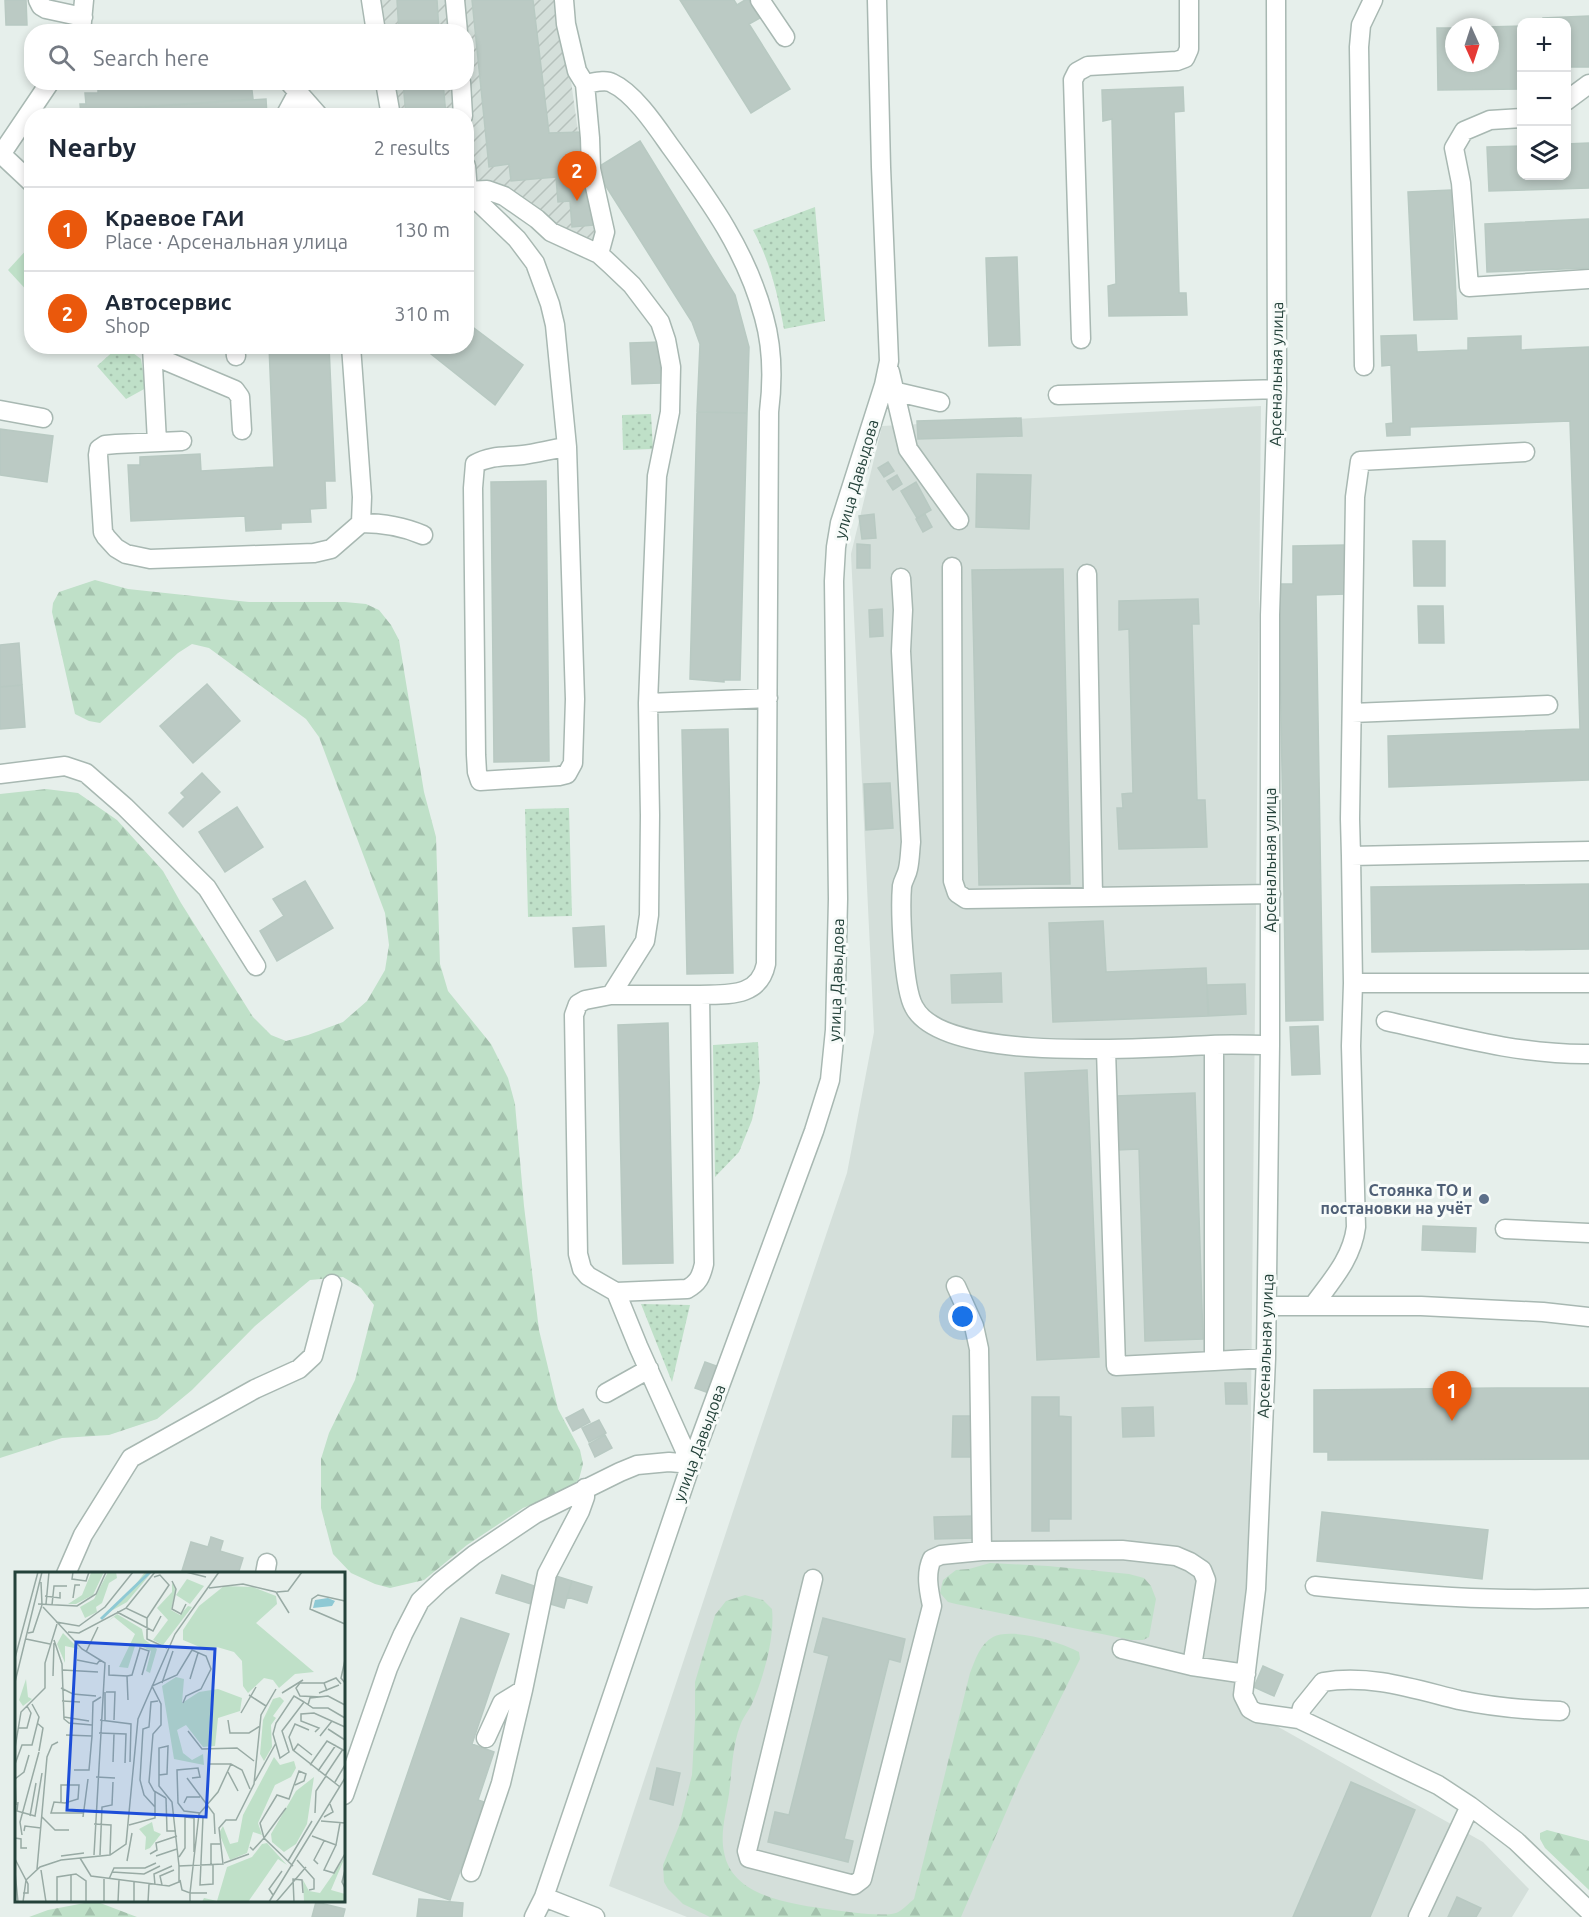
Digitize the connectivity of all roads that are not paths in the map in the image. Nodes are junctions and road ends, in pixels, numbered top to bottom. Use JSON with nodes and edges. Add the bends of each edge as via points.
{"nodes":[{"id":1,"x":38,"y":0,"type":"edge"},
{"id":2,"x":371,"y":0,"type":"edge"},
{"id":3,"x":455,"y":0,"type":"edge"},
{"id":4,"x":564,"y":0,"type":"edge"},
{"id":5,"x":760,"y":0,"type":"edge"},
{"id":6,"x":877,"y":0,"type":"edge"},
{"id":7,"x":1190,"y":0,"type":"edge"},
{"id":8,"x":1276,"y":0,"type":"edge"},
{"id":9,"x":1373,"y":0,"type":"edge"},
{"id":10,"x":83,"y":16,"type":"edge"},
{"id":11,"x":375,"y":24,"type":"edge"},
{"id":12,"x":457,"y":24,"type":"edge"},
{"id":13,"x":785,"y":37,"type":"dead end"},
{"id":14,"x":585,"y":84,"type":"junction"},
{"id":15,"x":1589,"y":84,"type":"edge"},
{"id":16,"x":44,"y":90,"type":"edge"},
{"id":17,"x":293,"y":90,"type":"edge"},
{"id":18,"x":297,"y":90,"type":"edge"},
{"id":19,"x":386,"y":90,"type":"edge"},
{"id":20,"x":461,"y":90,"type":"edge"},
{"id":21,"x":1571,"y":97,"type":"edge"},
{"id":22,"x":32,"y":108,"type":"edge"},
{"id":23,"x":287,"y":108,"type":"edge"},
{"id":24,"x":312,"y":108,"type":"edge"},
{"id":25,"x":390,"y":108,"type":"edge"},
{"id":26,"x":463,"y":108,"type":"edge"},
{"id":27,"x":1517,"y":118,"type":"edge"},
{"id":28,"x":24,"y":119,"type":"edge"},
{"id":29,"x":0,"y":154,"type":"edge"},
{"id":30,"x":24,"y":176,"type":"edge"},
{"id":31,"x":474,"y":191,"type":"edge"},
{"id":32,"x":474,"y":198,"type":"edge"},
{"id":33,"x":599,"y":255,"type":"junction"},
{"id":34,"x":1589,"y":279,"type":"edge"},
{"id":35,"x":1081,"y":339,"type":"dead end"},
{"id":36,"x":152,"y":354,"type":"edge"},
{"id":37,"x":158,"y":354,"type":"edge"},
{"id":38,"x":352,"y":354,"type":"edge"},
{"id":39,"x":889,"y":361,"type":"junction"},
{"id":40,"x":1364,"y":366,"type":"dead end"},
{"id":41,"x":1277,"y":389,"type":"junction"},
{"id":42,"x":894,"y":391,"type":"junction"},
{"id":43,"x":1058,"y":395,"type":"dead end"},
{"id":44,"x":940,"y":402,"type":"dead end"},
{"id":45,"x":0,"y":410,"type":"edge"},
{"id":46,"x":42,"y":418,"type":"dead end"},
{"id":47,"x":242,"y":430,"type":"dead end"},
{"id":48,"x":182,"y":441,"type":"dead end"},
{"id":49,"x":157,"y":442,"type":"junction"},
{"id":50,"x":567,"y":447,"type":"junction"},
{"id":51,"x":1525,"y":452,"type":"dead end"},
{"id":52,"x":959,"y":520,"type":"dead end"},
{"id":53,"x":361,"y":523,"type":"junction"},
{"id":54,"x":423,"y":535,"type":"dead end"},
{"id":55,"x":952,"y":567,"type":"dead end"},
{"id":56,"x":1088,"y":574,"type":"dead end"},
{"id":57,"x":901,"y":578,"type":"dead end"},
{"id":58,"x":768,"y":698,"type":"junction"},
{"id":59,"x":648,"y":703,"type":"junction"},
{"id":60,"x":1548,"y":705,"type":"dead end"},
{"id":61,"x":1352,"y":713,"type":"junction"},
{"id":62,"x":0,"y":774,"type":"edge"},
{"id":63,"x":1589,"y":852,"type":"edge"},
{"id":64,"x":1351,"y":856,"type":"junction"},
{"id":65,"x":1270,"y":894,"type":"junction"},
{"id":66,"x":1093,"y":896,"type":"junction"},
{"id":67,"x":256,"y":966,"type":"dead end"},
{"id":68,"x":1353,"y":983,"type":"junction"},
{"id":69,"x":1589,"y":983,"type":"edge"},
{"id":70,"x":610,"y":995,"type":"junction"},
{"id":71,"x":699,"y":995,"type":"junction"},
{"id":72,"x":1386,"y":1021,"type":"dead end"},
{"id":73,"x":1214,"y":1045,"type":"junction"},
{"id":74,"x":1270,"y":1045,"type":"junction"},
{"id":75,"x":1106,"y":1050,"type":"junction"},
{"id":76,"x":1589,"y":1054,"type":"edge"},
{"id":77,"x":1504,"y":1229,"type":"dead end"},
{"id":78,"x":1589,"y":1233,"type":"edge"},
{"id":79,"x":332,"y":1284,"type":"dead end"},
{"id":80,"x":956,"y":1286,"type":"dead end"},
{"id":81,"x":616,"y":1292,"type":"junction"},
{"id":82,"x":1267,"y":1306,"type":"junction"},
{"id":83,"x":1313,"y":1306,"type":"junction"},
{"id":84,"x":1589,"y":1317,"type":"edge"},
{"id":85,"x":1266,"y":1358,"type":"junction"},
{"id":86,"x":1214,"y":1361,"type":"junction"},
{"id":87,"x":650,"y":1369,"type":"junction"},
{"id":88,"x":606,"y":1393,"type":"dead end"},
{"id":89,"x":691,"y":1464,"type":"junction"},
{"id":90,"x":585,"y":1488,"type":"junction"},
{"id":91,"x":982,"y":1551,"type":"junction"},
{"id":92,"x":67,"y":1572,"type":"edge"},
{"id":93,"x":813,"y":1579,"type":"dead end"},
{"id":94,"x":1315,"y":1586,"type":"dead end"},
{"id":95,"x":1589,"y":1598,"type":"edge"},
{"id":96,"x":1122,"y":1649,"type":"dead end"},
{"id":97,"x":1192,"y":1666,"type":"junction"},
{"id":98,"x":1246,"y":1674,"type":"junction"},
{"id":99,"x":524,"y":1690,"type":"junction"},
{"id":100,"x":1560,"y":1711,"type":"dead end"},
{"id":101,"x":1299,"y":1719,"type":"junction"},
{"id":102,"x":486,"y":1738,"type":"dead end"},
{"id":103,"x":345,"y":1792,"type":"edge"},
{"id":104,"x":1470,"y":1806,"type":"junction"},
{"id":105,"x":471,"y":1872,"type":"dead end"},
{"id":106,"x":543,"y":1898,"type":"junction"},
{"id":107,"x":1589,"y":1911,"type":"edge"},
{"id":108,"x":534,"y":1917,"type":"edge"},
{"id":109,"x":595,"y":1917,"type":"edge"},
{"id":110,"x":1418,"y":1917,"type":"edge"}],
"edges":[{"from":1,"to":10,"type":"street","via":[[46,9]]},
{"from":2,"to":11,"type":"street"},
{"from":3,"to":12,"type":"street"},
{"from":4,"to":14,"type":"street","via":[[577,71]]},
{"from":5,"to":13,"type":"street"},
{"from":6,"to":39,"type":"street","name":"улица Давыдова"},
{"from":7,"to":35,"type":"street","via":[[1189,49],[1185,58],[1088,66],[1072,80]]},
{"from":8,"to":41,"type":"street","name":"Арсенальная улица"},
{"from":9,"to":40,"type":"street","via":[[1361,25],[1359,47]]},
{"from":14,"to":33,"type":"street","via":[[591,169],[605,232]]},
{"from":14,"to":58,"type":"street","via":[[609,81],[620,87],[657,128],[716,209],[739,252],[764,318],[772,387]]},
{"from":15,"to":21,"type":"street"},
{"from":16,"to":22,"type":"street"},
{"from":17,"to":23,"type":"street"},
{"from":18,"to":24,"type":"street"},
{"from":19,"to":25,"type":"street"},
{"from":20,"to":26,"type":"street"},
{"from":27,"to":34,"type":"street","via":[[1490,120],[1464,131],[1454,148],[1461,183],[1469,287]]},
{"from":28,"to":29,"type":"street"},
{"from":29,"to":30,"type":"street"},
{"from":31,"to":33,"type":"street","via":[[504,196],[551,232]]},
{"from":32,"to":50,"type":"street","via":[[516,239],[535,263],[543,282],[555,325]]},
{"from":33,"to":59,"type":"street","via":[[649,305],[660,322],[672,367],[670,412],[657,476]]},
{"from":36,"to":49,"type":"street"},
{"from":37,"to":47,"type":"street","via":[[172,364],[235,390],[240,397]]},
{"from":38,"to":53,"type":"street","via":[[363,497]]},
{"from":39,"to":42,"type":"street"},
{"from":39,"to":89,"type":"street","name":"улица Давыдова","via":[[836,547],[838,900],[830,1080]]},
{"from":41,"to":43,"type":"street"},
{"from":41,"to":65,"type":"street","name":"Арсенальная улица","via":[[1270,615]]},
{"from":42,"to":44,"type":"street"},
{"from":42,"to":52,"type":"street","via":[[910,455]]},
{"from":45,"to":46,"type":"street"},
{"from":48,"to":49,"type":"street"},
{"from":49,"to":53,"type":"street","via":[[105,445],[99,449],[103,532],[126,554],[150,559],[314,553],[331,549]]},
{"from":50,"to":50,"type":"street","via":[[575,699],[572,768],[559,776],[480,781],[476,755],[476,464],[498,456]]},
{"from":51,"to":61,"type":"street","via":[[1360,461],[1355,497]]},
{"from":53,"to":54,"type":"street","via":[[402,526]]},
{"from":55,"to":66,"type":"street","via":[[953,881],[957,893],[966,899]]},
{"from":56,"to":66,"type":"street"},
{"from":57,"to":75,"type":"street","via":[[911,842],[901,902],[908,994],[914,1009],[939,1030],[986,1042]]},
{"from":58,"to":59,"type":"street"},
{"from":58,"to":71,"type":"street","via":[[763,977],[755,986],[733,994]]},
{"from":59,"to":70,"type":"street","via":[[650,915],[645,940]]},
{"from":60,"to":61,"type":"street"},
{"from":61,"to":64,"type":"street"},
{"from":62,"to":67,"type":"street","via":[[65,766],[87,773],[207,888]]},
{"from":63,"to":64,"type":"street"},
{"from":64,"to":68,"type":"street"},
{"from":65,"to":66,"type":"street"},
{"from":65,"to":74,"type":"street","name":"Арсенальная улица"},
{"from":68,"to":69,"type":"street"},
{"from":68,"to":83,"type":"street","via":[[1356,1227],[1350,1253]]},
{"from":70,"to":71,"type":"street"},
{"from":70,"to":81,"type":"street","via":[[585,1000],[578,1004],[574,1015],[578,1254],[588,1276]]},
{"from":71,"to":81,"type":"street","via":[[702,1273],[687,1289]]},
{"from":72,"to":76,"type":"street","via":[[1540,1053]]},
{"from":73,"to":74,"type":"street"},
{"from":73,"to":75,"type":"street"},
{"from":73,"to":86,"type":"street"},
{"from":74,"to":82,"type":"street","name":"Арсенальная улица"},
{"from":75,"to":86,"type":"street","via":[[1116,1366]]},
{"from":77,"to":78,"type":"street"},
{"from":79,"to":92,"type":"street","via":[[313,1356],[299,1369],[131,1458],[83,1535]]},
{"from":80,"to":91,"type":"street","via":[[974,1326],[979,1349]]},
{"from":81,"to":87,"type":"street"},
{"from":82,"to":83,"type":"street"},
{"from":82,"to":85,"type":"street","name":"Арсенальная улица"},
{"from":83,"to":84,"type":"street","via":[[1421,1306]]},
{"from":85,"to":86,"type":"street"},
{"from":85,"to":98,"type":"street","name":"Арсенальная улица","via":[[1256,1589]]},
{"from":87,"to":88,"type":"street"},
{"from":87,"to":89,"type":"street"},
{"from":89,"to":90,"type":"street","via":[[637,1465]]},
{"from":89,"to":106,"type":"street","name":"улица Давыдова"},
{"from":90,"to":99,"type":"street","via":[[579,1511],[547,1574]]},
{"from":90,"to":103,"type":"street","via":[[535,1514],[474,1555],[420,1601],[388,1668]]},
{"from":91,"to":93,"type":"street","via":[[941,1555],[932,1559],[929,1566],[932,1606],[862,1879],[854,1885],[749,1858],[747,1851]]},
{"from":91,"to":97,"type":"street","via":[[1122,1550],[1176,1556],[1190,1562],[1202,1570],[1206,1580]]},
{"from":94,"to":95,"type":"street","via":[[1501,1600]]},
{"from":96,"to":97,"type":"street"},
{"from":97,"to":98,"type":"street"},
{"from":98,"to":101,"type":"street","name":"Арсенальная улица","via":[[1243,1695],[1250,1709]]},
{"from":99,"to":102,"type":"street","via":[[502,1703]]},
{"from":99,"to":105,"type":"street","via":[[501,1783]]},
{"from":100,"to":101,"type":"street","via":[[1503,1708],[1399,1684],[1337,1679],[1323,1682],[1302,1708]]},
{"from":101,"to":104,"type":"street","via":[[1407,1769]]},
{"from":104,"to":107,"type":"street","via":[[1516,1841]]},
{"from":104,"to":110,"type":"street"},
{"from":106,"to":108,"type":"street","name":"улица Давыдова"},
{"from":106,"to":109,"type":"street"}]}
